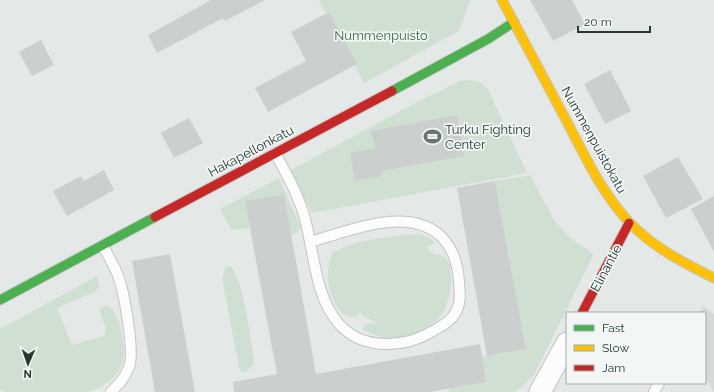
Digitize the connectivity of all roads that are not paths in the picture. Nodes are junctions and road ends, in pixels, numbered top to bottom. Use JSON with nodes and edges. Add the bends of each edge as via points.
{"nodes":[{"id":1,"x":502,"y":0,"type":"edge"},
{"id":2,"x":514,"y":22,"type":"junction"},
{"id":3,"x":275,"y":153,"type":"junction"},
{"id":4,"x":630,"y":223,"type":"junction"},
{"id":5,"x":310,"y":242,"type":"junction"},
{"id":6,"x":103,"y":246,"type":"junction"},
{"id":7,"x":714,"y":278,"type":"edge"},
{"id":8,"x":0,"y":300,"type":"edge"},
{"id":9,"x":583,"y":312,"type":"edge"},
{"id":10,"x":566,"y":345,"type":"edge"},
{"id":11,"x":111,"y":392,"type":"edge"},
{"id":12,"x":540,"y":392,"type":"edge"}],
"edges":[{"from":1,"to":2,"type":"street","name":"Nummenpuistokatu"},
{"from":2,"to":3,"type":"street","name":"Hakapellonkatu","via":[[488,39]]},
{"from":2,"to":4,"type":"street","name":"Nummenpuistokatu","via":[[593,170],[616,207]]},
{"from":3,"to":5,"type":"lane","via":[[305,217]]},
{"from":3,"to":6,"type":"street","name":"Hakapellonkatu"},
{"from":4,"to":7,"type":"street","name":"Nummenpuistokatu","via":[[677,260]]},
{"from":4,"to":9,"type":"street","name":"Elinantie"},
{"from":5,"to":5,"type":"lane","via":[[321,289],[332,315],[350,334],[363,341],[390,345],[409,343],[438,329],[457,311],[460,289],[453,253],[438,233],[423,225],[406,222],[367,226]]},
{"from":6,"to":8,"type":"street","name":"Hakapellonkatu"},
{"from":6,"to":11,"type":"lane","via":[[119,280],[131,350],[129,366],[122,381]]},
{"from":10,"to":12,"type":"street"}]}
